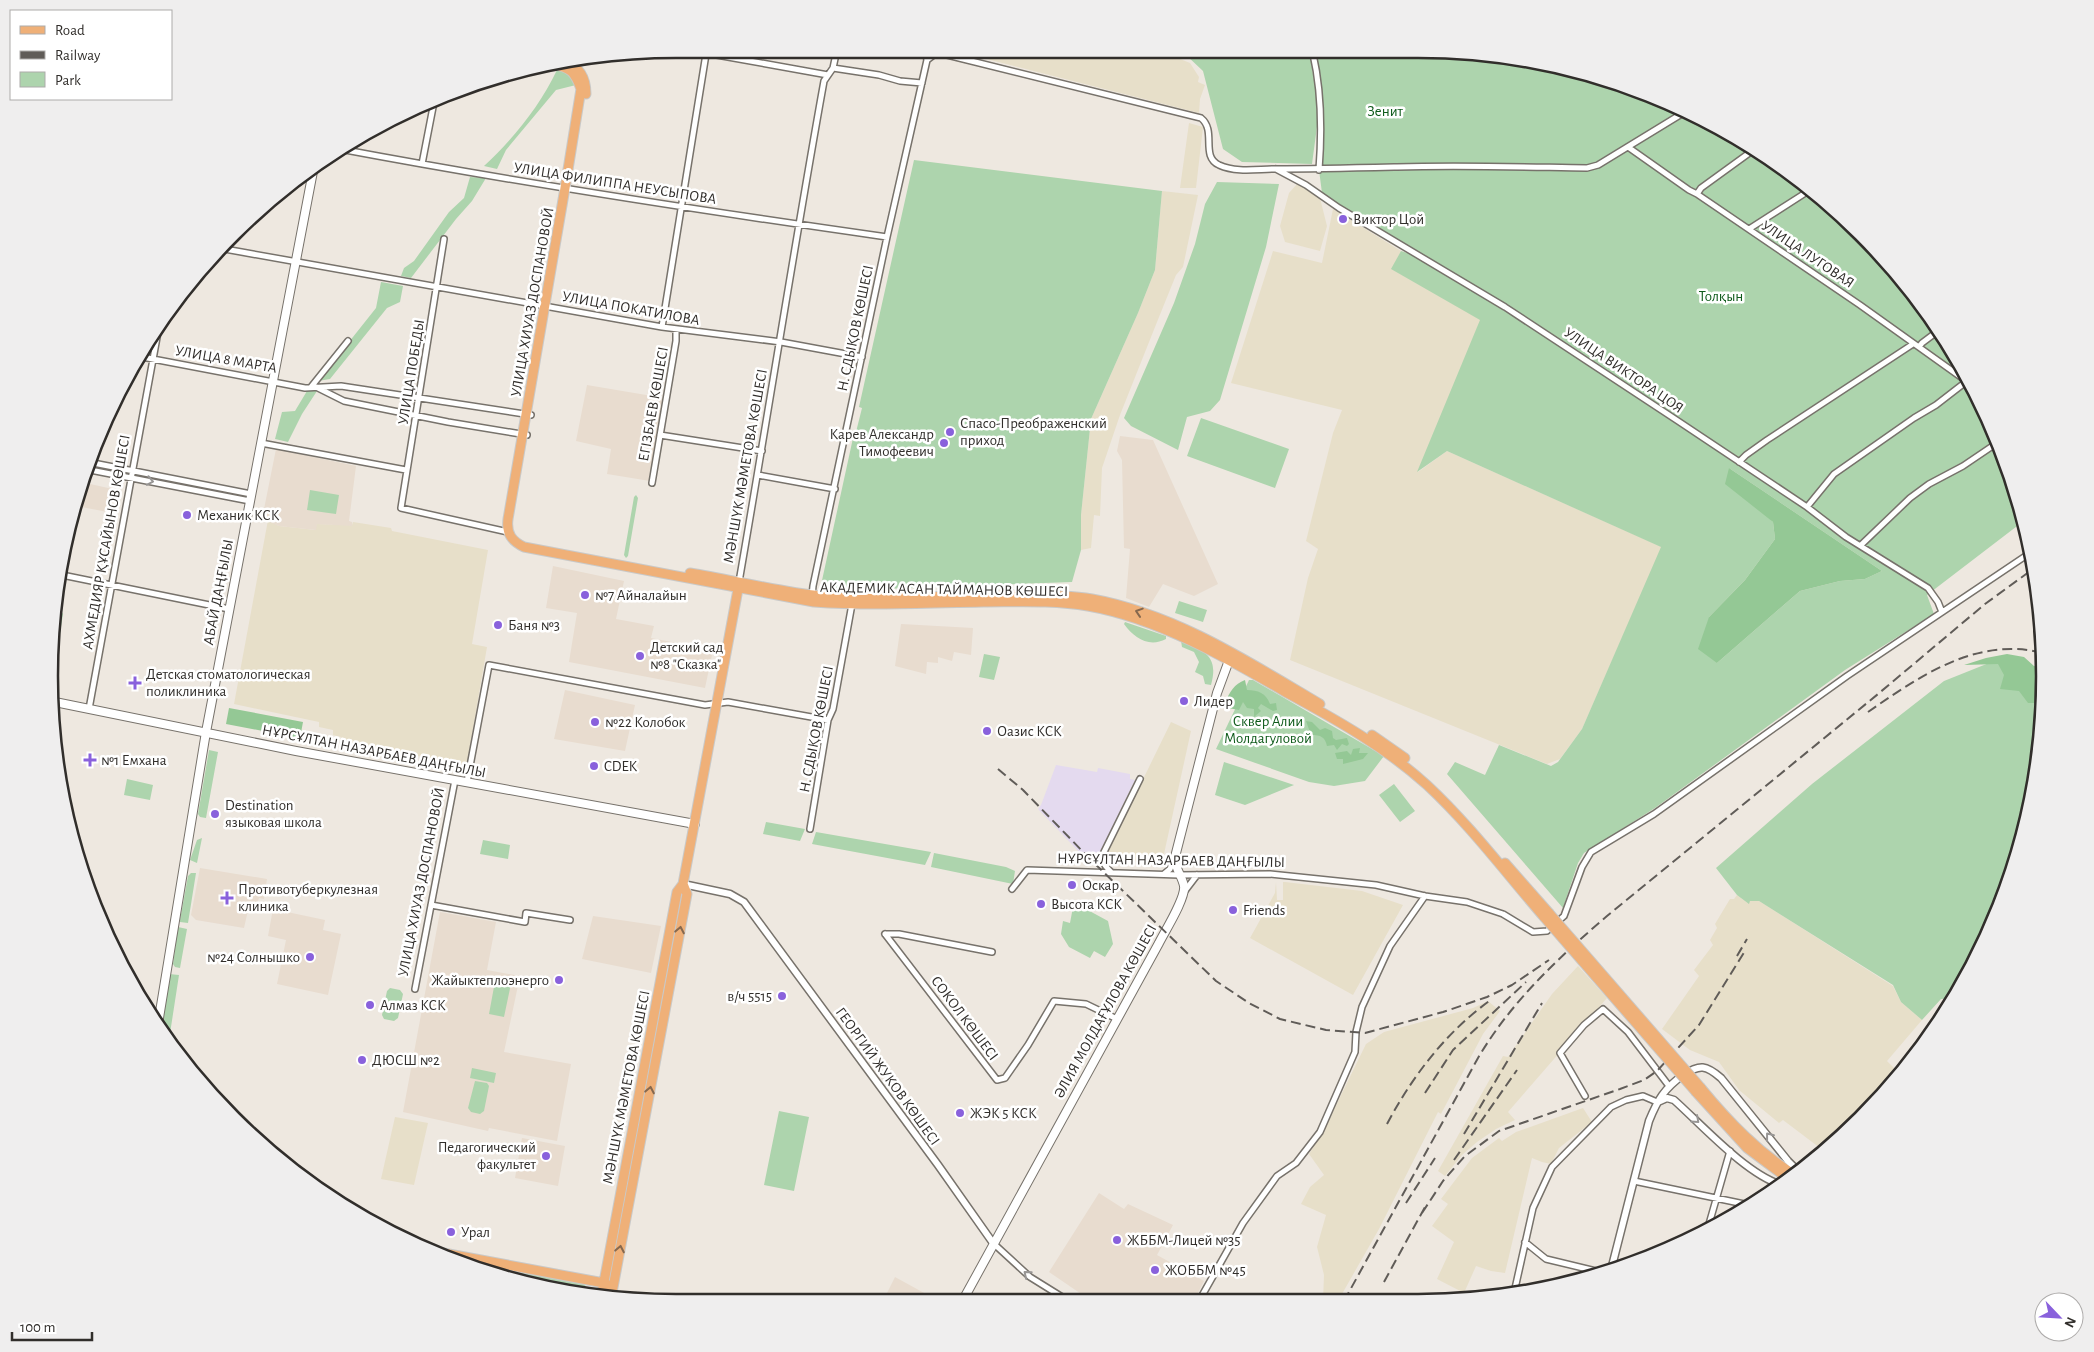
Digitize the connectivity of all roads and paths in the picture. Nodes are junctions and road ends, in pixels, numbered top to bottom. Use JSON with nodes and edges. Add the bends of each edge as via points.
{"nodes":[{"id":1,"x":705,"y":58,"type":"edge"},
{"id":2,"x":732,"y":58,"type":"edge"},
{"id":3,"x":835,"y":58,"type":"edge"},
{"id":4,"x":926,"y":58,"type":"edge"},
{"id":5,"x":959,"y":58,"type":"edge"},
{"id":6,"x":1314,"y":58,"type":"edge"},
{"id":7,"x":575,"y":66,"type":"edge"},
{"id":8,"x":565,"y":67,"type":"edge"},
{"id":9,"x":833,"y":68,"type":"junction"},
{"id":10,"x":828,"y":76,"type":"junction"},
{"id":11,"x":922,"y":83,"type":"junction"},
{"id":12,"x":433,"y":108,"type":"edge"},
{"id":13,"x":1679,"y":115,"type":"edge"},
{"id":14,"x":1628,"y":147,"type":"junction"},
{"id":15,"x":351,"y":150,"type":"edge"},
{"id":16,"x":1749,"y":154,"type":"edge"},
{"id":17,"x":422,"y":164,"type":"junction"},
{"id":18,"x":1275,"y":169,"type":"junction"},
{"id":19,"x":1318,"y":170,"type":"junction"},
{"id":20,"x":312,"y":176,"type":"edge"},
{"id":21,"x":568,"y":188,"type":"junction"},
{"id":22,"x":1805,"y":193,"type":"edge"},
{"id":23,"x":1697,"y":194,"type":"junction"},
{"id":24,"x":681,"y":206,"type":"junction"},
{"id":25,"x":798,"y":225,"type":"junction"},
{"id":26,"x":1749,"y":229,"type":"junction"},
{"id":27,"x":886,"y":237,"type":"junction"},
{"id":28,"x":444,"y":239,"type":"dead end"},
{"id":29,"x":229,"y":250,"type":"edge"},
{"id":30,"x":295,"y":262,"type":"junction"},
{"id":31,"x":437,"y":288,"type":"junction"},
{"id":32,"x":547,"y":306,"type":"junction"},
{"id":33,"x":662,"y":327,"type":"junction"},
{"id":34,"x":676,"y":329,"type":"junction"},
{"id":35,"x":1933,"y":334,"type":"edge"},
{"id":36,"x":348,"y":341,"type":"dead end"},
{"id":37,"x":156,"y":342,"type":"edge"},
{"id":38,"x":781,"y":342,"type":"junction"},
{"id":39,"x":1913,"y":344,"type":"junction"},
{"id":40,"x":1919,"y":348,"type":"junction"},
{"id":41,"x":862,"y":357,"type":"junction"},
{"id":42,"x":146,"y":358,"type":"edge"},
{"id":43,"x":152,"y":359,"type":"junction"},
{"id":44,"x":1958,"y":375,"type":"edge"},
{"id":45,"x":273,"y":380,"type":"junction"},
{"id":46,"x":1963,"y":384,"type":"edge"},
{"id":47,"x":313,"y":387,"type":"junction"},
{"id":48,"x":420,"y":398,"type":"junction"},
{"id":49,"x":529,"y":414,"type":"junction"},
{"id":50,"x":416,"y":416,"type":"junction"},
{"id":51,"x":525,"y":435,"type":"junction"},
{"id":52,"x":660,"y":435,"type":"junction"},
{"id":53,"x":261,"y":443,"type":"junction"},
{"id":54,"x":1992,"y":446,"type":"edge"},
{"id":55,"x":762,"y":451,"type":"junction"},
{"id":56,"x":1740,"y":462,"type":"junction"},
{"id":57,"x":95,"y":463,"type":"edge"},
{"id":58,"x":93,"y":470,"type":"edge"},
{"id":59,"x":406,"y":470,"type":"junction"},
{"id":60,"x":132,"y":471,"type":"junction"},
{"id":61,"x":758,"y":475,"type":"junction"},
{"id":62,"x":131,"y":478,"type":"junction"},
{"id":63,"x":652,"y":483,"type":"dead end"},
{"id":64,"x":835,"y":489,"type":"junction"},
{"id":65,"x":250,"y":498,"type":"junction"},
{"id":66,"x":1807,"y":507,"type":"junction"},
{"id":67,"x":402,"y":508,"type":"joint"},
{"id":68,"x":511,"y":532,"type":"junction"},
{"id":69,"x":1860,"y":545,"type":"junction"},
{"id":70,"x":2025,"y":556,"type":"edge"},
{"id":71,"x":66,"y":576,"type":"edge"},
{"id":72,"x":738,"y":585,"type":"junction"},
{"id":73,"x":111,"y":586,"type":"junction"},
{"id":74,"x":813,"y":598,"type":"junction"},
{"id":75,"x":908,"y":600,"type":"junction"},
{"id":76,"x":852,"y":604,"type":"junction"},
{"id":77,"x":229,"y":609,"type":"junction"},
{"id":78,"x":1942,"y":612,"type":"junction"},
{"id":79,"x":1230,"y":657,"type":"junction"},
{"id":80,"x":59,"y":703,"type":"edge"},
{"id":81,"x":715,"y":704,"type":"junction"},
{"id":82,"x":89,"y":709,"type":"junction"},
{"id":83,"x":828,"y":720,"type":"junction"},
{"id":84,"x":206,"y":732,"type":"junction"},
{"id":85,"x":1140,"y":778,"type":"dead end"},
{"id":86,"x":455,"y":780,"type":"junction"},
{"id":87,"x":467,"y":782,"type":"junction"},
{"id":88,"x":695,"y":824,"type":"junction"},
{"id":89,"x":810,"y":828,"type":"dead end"},
{"id":90,"x":1175,"y":857,"type":"junction"},
{"id":91,"x":1111,"y":872,"type":"junction"},
{"id":92,"x":1164,"y":874,"type":"junction"},
{"id":93,"x":1179,"y":875,"type":"junction"},
{"id":94,"x":1197,"y":875,"type":"junction"},
{"id":95,"x":683,"y":884,"type":"junction"},
{"id":96,"x":1012,"y":889,"type":"dead end"},
{"id":97,"x":1184,"y":892,"type":"junction"},
{"id":98,"x":1425,"y":896,"type":"junction"},
{"id":99,"x":431,"y":905,"type":"junction"},
{"id":100,"x":570,"y":920,"type":"dead end"},
{"id":101,"x":992,"y":952,"type":"dead end"},
{"id":102,"x":415,"y":989,"type":"dead end"},
{"id":103,"x":159,"y":1016,"type":"edge"},
{"id":104,"x":1117,"y":1019,"type":"junction"},
{"id":105,"x":1668,"y":1086,"type":"junction"},
{"id":106,"x":1698,"y":1090,"type":"junction"},
{"id":107,"x":1585,"y":1096,"type":"dead end"},
{"id":108,"x":1674,"y":1100,"type":"junction"},
{"id":109,"x":1657,"y":1102,"type":"junction"},
{"id":110,"x":1730,"y":1151,"type":"junction"},
{"id":111,"x":1794,"y":1168,"type":"edge"},
{"id":112,"x":1789,"y":1171,"type":"edge"},
{"id":113,"x":1783,"y":1175,"type":"edge"},
{"id":114,"x":1634,"y":1181,"type":"junction"},
{"id":115,"x":1774,"y":1181,"type":"edge"},
{"id":116,"x":1715,"y":1199,"type":"junction"},
{"id":117,"x":1741,"y":1203,"type":"edge"},
{"id":118,"x":1709,"y":1222,"type":"edge"},
{"id":119,"x":1525,"y":1242,"type":"junction"},
{"id":120,"x":993,"y":1243,"type":"junction"},
{"id":121,"x":460,"y":1255,"type":"edge"},
{"id":122,"x":1613,"y":1263,"type":"edge"},
{"id":123,"x":1590,"y":1270,"type":"edge"},
{"id":124,"x":604,"y":1283,"type":"junction"},
{"id":125,"x":1515,"y":1287,"type":"edge"},
{"id":126,"x":606,"y":1290,"type":"edge"},
{"id":127,"x":608,"y":1290,"type":"edge"},
{"id":128,"x":966,"y":1294,"type":"edge"},
{"id":129,"x":1057,"y":1294,"type":"edge"},
{"id":130,"x":1203,"y":1294,"type":"edge"}],
"edges":[{"from":1,"to":24,"type":"street","name":"ЕГІЗБАЕВ КӨШЕСІ"},
{"from":2,"to":10,"type":"street"},
{"from":3,"to":9,"type":"street","name":"МӘНШҮК МӘМЕТОВА КӨШЕСІ"},
{"from":4,"to":11,"type":"street","name":"Н. СДЫҚОВ КӨШЕСІ"},
{"from":5,"to":18,"type":"street","via":[[1201,118],[1209,128],[1209,150],[1217,164],[1233,170]]},
{"from":6,"to":19,"type":"street","via":[[1322,133]]},
{"from":7,"to":21,"type":"main road","name":"УЛИЦА ХИУАЗ ДОСПАНОВОЙ","via":[[581,71],[586,92]]},
{"from":8,"to":21,"type":"main road","name":"УЛИЦА ХИУАЗ ДОСПАНОВОЙ","via":[[577,76],[581,89]]},
{"from":9,"to":10,"type":"street","name":"МӘНШҮК МӘМЕТОВА КӨШЕСІ"},
{"from":9,"to":11,"type":"street"},
{"from":10,"to":25,"type":"street","name":"МӘНШҮК МӘМЕТОВА КӨШЕСІ","via":[[824,81]]},
{"from":11,"to":27,"type":"street","name":"Н. СДЫҚОВ КӨШЕСІ"},
{"from":12,"to":17,"type":"street"},
{"from":13,"to":14,"type":"street"},
{"from":14,"to":19,"type":"street","via":[[1598,166],[1587,168]]},
{"from":14,"to":23,"type":"street","name":"УЛИЦА ЛУГОВАЯ"},
{"from":15,"to":17,"type":"street","name":"УЛИЦА ФИЛИППА НЕУСЫПОВА"},
{"from":16,"to":23,"type":"street"},
{"from":17,"to":21,"type":"street","name":"УЛИЦА ФИЛИППА НЕУСЫПОВА"},
{"from":18,"to":19,"type":"street"},
{"from":18,"to":56,"type":"street","name":"УЛИЦА ВИКТОРА ЦОЯ","via":[[1306,184],[1339,208],[1505,307]]},
{"from":20,"to":30,"type":"main road","name":"АБАЙ ДАҢҒЫЛЫ"},
{"from":21,"to":24,"type":"street","name":"УЛИЦА ФИЛИППА НЕУСЫПОВА"},
{"from":21,"to":32,"type":"main road","name":"УЛИЦА ХИУАЗ ДОСПАНОВОЙ"},
{"from":22,"to":26,"type":"street"},
{"from":23,"to":26,"type":"street","name":"УЛИЦА ЛУГОВАЯ"},
{"from":24,"to":25,"type":"street","name":"УЛИЦА ФИЛИППА НЕУСЫПОВА"},
{"from":24,"to":33,"type":"street","name":"ЕГІЗБАЕВ КӨШЕСІ"},
{"from":25,"to":27,"type":"street","name":"УЛИЦА ФИЛИППА НЕУСЫПОВА"},
{"from":25,"to":38,"type":"street","name":"МӘНШҮК МӘМЕТОВА КӨШЕСІ"},
{"from":26,"to":39,"type":"street","name":"УЛИЦА ЛУГОВАЯ"},
{"from":27,"to":41,"type":"street","name":"Н. СДЫҚОВ КӨШЕСІ"},
{"from":28,"to":31,"type":"street","name":"УЛИЦА ПОБЕДЫ"},
{"from":29,"to":30,"type":"street","name":"УЛИЦА ПОКАТИЛОВА"},
{"from":30,"to":31,"type":"street","name":"УЛИЦА ПОКАТИЛОВА"},
{"from":30,"to":45,"type":"main road","name":"АБАЙ ДАҢҒЫЛЫ"},
{"from":31,"to":32,"type":"street","name":"УЛИЦА ПОКАТИЛОВА"},
{"from":31,"to":48,"type":"street","name":"УЛИЦА ПОБЕДЫ"},
{"from":32,"to":33,"type":"street","name":"УЛИЦА ПОКАТИЛОВА"},
{"from":32,"to":49,"type":"main road","name":"УЛИЦА ХИУАЗ ДОСПАНОВОЙ"},
{"from":33,"to":34,"type":"street","name":"УЛИЦА ПОКАТИЛОВА"},
{"from":34,"to":38,"type":"street","name":"УЛИЦА ПОКАТИЛОВА"},
{"from":34,"to":52,"type":"street","name":"ЕГІЗБАЕВ КӨШЕСІ"},
{"from":35,"to":40,"type":"street"},
{"from":36,"to":47,"type":"street"},
{"from":37,"to":43,"type":"street","name":"АХМЕДИЯР ҚҰСАЙЫНОВ КӨШЕСІ"},
{"from":38,"to":41,"type":"street","name":"УЛИЦА ПОКАТИЛОВА"},
{"from":38,"to":55,"type":"street","name":"МӘНШҮК МӘМЕТОВА КӨШЕСІ"},
{"from":39,"to":40,"type":"street","name":"УЛИЦА ЛУГОВАЯ"},
{"from":39,"to":56,"type":"street","via":[[1767,440]]},
{"from":40,"to":44,"type":"street","name":"УЛИЦА ЛУГОВАЯ"},
{"from":41,"to":64,"type":"street","name":"Н. СДЫҚОВ КӨШЕСІ"},
{"from":42,"to":43,"type":"street","name":"УЛИЦА 8 МАРТА"},
{"from":43,"to":45,"type":"street","name":"УЛИЦА 8 МАРТА"},
{"from":43,"to":60,"type":"street","name":"АХМЕДИЯР ҚҰСАЙЫНОВ КӨШЕСІ"},
{"from":45,"to":47,"type":"street","name":"УЛИЦА 8 МАРТА"},
{"from":45,"to":53,"type":"main road","name":"АБАЙ ДАҢҒЫЛЫ"},
{"from":46,"to":66,"type":"street","via":[[1834,474]]},
{"from":47,"to":48,"type":"street","name":"УЛИЦА 8 МАРТА","via":[[342,386]]},
{"from":47,"to":50,"type":"street","name":"УЛИЦА 8 МАРТА","via":[[344,401]]},
{"from":48,"to":49,"type":"street","name":"УЛИЦА 8 МАРТА"},
{"from":48,"to":50,"type":"street","name":"УЛИЦА ПОБЕДЫ"},
{"from":49,"to":51,"type":"main road","name":"УЛИЦА ХИУАЗ ДОСПАНОВОЙ"},
{"from":50,"to":51,"type":"street","name":"УЛИЦА 8 МАРТА"},
{"from":50,"to":59,"type":"street","name":"УЛИЦА ПОБЕДЫ"},
{"from":51,"to":68,"type":"main road","name":"УЛИЦА ХИУАЗ ДОСПАНОВОЙ","via":[[508,519]]},
{"from":52,"to":55,"type":"street"},
{"from":52,"to":63,"type":"street","name":"ЕГІЗБАЕВ КӨШЕСІ"},
{"from":53,"to":59,"type":"street"},
{"from":53,"to":65,"type":"main road","name":"АБАЙ ДАҢҒЫЛЫ"},
{"from":54,"to":69,"type":"street","via":[[1928,484]]},
{"from":55,"to":61,"type":"street","name":"МӘНШҮК МӘМЕТОВА КӨШЕСІ"},
{"from":56,"to":66,"type":"street","name":"УЛИЦА ВИКТОРА ЦОЯ"},
{"from":57,"to":60,"type":"street"},
{"from":58,"to":62,"type":"street"},
{"from":59,"to":67,"type":"street","name":"УЛИЦА ПОБЕДЫ"},
{"from":60,"to":62,"type":"street","name":"АХМЕДИЯР ҚҰСАЙЫНОВ КӨШЕСІ"},
{"from":60,"to":65,"type":"street"},
{"from":61,"to":64,"type":"street"},
{"from":61,"to":72,"type":"street","name":"МӘНШҮК МӘМЕТОВА КӨШЕСІ"},
{"from":62,"to":65,"type":"street","one_way":true},
{"from":62,"to":73,"type":"street","name":"АХМЕДИЯР ҚҰСАЙЫНОВ КӨШЕСІ"},
{"from":64,"to":74,"type":"street","name":"Н. СДЫҚОВ КӨШЕСІ"},
{"from":65,"to":77,"type":"main road","name":"АБАЙ ДАҢҒЫЛЫ"},
{"from":66,"to":69,"type":"street","name":"УЛИЦА ВИКТОРА ЦОЯ"},
{"from":67,"to":68,"type":"street","name":"АКАДЕМИК АСАН ТАЙМАНОВ КӨШЕСІ"},
{"from":68,"to":72,"type":"main road","name":"АКАДЕМИК АСАН ТАЙМАНОВ КӨШЕСІ","via":[[525,543]]},
{"from":69,"to":78,"type":"street","name":"УЛИЦА ВИКТОРА ЦОЯ","via":[[1928,588]]},
{"from":70,"to":78,"type":"street"},
{"from":71,"to":73,"type":"street"},
{"from":72,"to":74,"type":"main road","name":"АКАДЕМИК АСАН ТАЙМАНОВ КӨШЕСІ"},
{"from":72,"to":81,"type":"main road","name":"МӘНШҮК МӘМЕТОВА КӨШЕСІ"},
{"from":73,"to":77,"type":"street"},
{"from":73,"to":82,"type":"street","name":"АХМЕДИЯР ҚҰСАЙЫНОВ КӨШЕСІ"},
{"from":74,"to":75,"type":"main road","name":"АКАДЕМИК АСАН ТАЙМАНОВ КӨШЕСІ"},
{"from":74,"to":76,"type":"main road","name":"АКАДЕМИК АСАН ТАЙМАНОВ КӨШЕСІ"},
{"from":75,"to":76,"type":"main road","name":"АКАДЕМИК АСАН ТАЙМАНОВ КӨШЕСІ"},
{"from":75,"to":79,"type":"main road","name":"АКАДЕМИК АСАН ТАЙМАНОВ КӨШЕСІ","via":[[1045,602],[1089,606],[1152,625]]},
{"from":76,"to":83,"type":"street","name":"Н. СДЫҚОВ КӨШЕСІ","via":[[833,709]]},
{"from":77,"to":84,"type":"main road","name":"АБАЙ ДАҢҒЫЛЫ"},
{"from":78,"to":98,"type":"street","name":"НҰРСҰЛТАН НАЗАРБАЕВ ДАҢҒЫЛЫ","via":[[1654,814],[1591,852],[1582,866],[1564,916],[1547,931],[1533,932],[1503,914],[1467,902]]},
{"from":79,"to":90,"type":"main road","via":[[1217,693]]},
{"from":79,"to":106,"type":"main road","name":"АКАДЕМИК АСАН ТАЙМАНОВ КӨШЕСІ","bridge":true,"via":[[1337,720],[1398,760],[1429,787],[1547,915]]},
{"from":80,"to":82,"type":"main road","name":"НҰРСҰЛТАН НАЗАРБАЕВ ДАҢҒЫЛЫ"},
{"from":81,"to":83,"type":"street","via":[[728,702]]},
{"from":81,"to":87,"type":"street","via":[[705,705],[489,665]]},
{"from":81,"to":88,"type":"main road","name":"МӘНШҮК МӘМЕТОВА КӨШЕСІ"},
{"from":82,"to":84,"type":"main road","name":"НҰРСҰЛТАН НАЗАРБАЕВ ДАҢҒЫЛЫ"},
{"from":83,"to":89,"type":"street","name":"Н. СДЫҚОВ КӨШЕСІ"},
{"from":84,"to":86,"type":"main road","name":"НҰРСҰЛТАН НАЗАРБАЕВ ДАҢҒЫЛЫ"},
{"from":84,"to":103,"type":"main road","name":"АБАЙ ДАҢҒЫЛЫ"},
{"from":85,"to":91,"type":"street","via":[[1103,854],[1102,860]]},
{"from":86,"to":87,"type":"main road","name":"НҰРСҰЛТАН НАЗАРБАЕВ ДАҢҒЫЛЫ"},
{"from":86,"to":99,"type":"street","name":"УЛИЦА ХИУАЗ ДОСПАНОВОЙ"},
{"from":87,"to":88,"type":"main road","name":"НҰРСҰЛТАН НАЗАРБАЕВ ДАҢҒЫЛЫ"},
{"from":88,"to":95,"type":"main road","name":"МӘНШҮК МӘМЕТОВА КӨШЕСІ"},
{"from":90,"to":92,"type":"street"},
{"from":90,"to":93,"type":"main road"},
{"from":91,"to":92,"type":"street","name":"НҰРСҰЛТАН НАЗАРБАЕВ ДАҢҒЫЛЫ"},
{"from":91,"to":96,"type":"street","name":"НҰРСҰЛТАН НАЗАРБАЕВ ДАҢҒЫЛЫ","via":[[1027,870]]},
{"from":92,"to":93,"type":"street","name":"НҰРСҰЛТАН НАЗАРБАЕВ ДАҢҒЫЛЫ"},
{"from":93,"to":94,"type":"street","name":"НҰРСҰЛТАН НАЗАРБАЕВ ДАҢҒЫЛЫ"},
{"from":93,"to":97,"type":"main road"},
{"from":94,"to":97,"type":"street"},
{"from":94,"to":98,"type":"street","name":"НҰРСҰЛТАН НАЗАРБАЕВ ДАҢҒЫЛЫ","via":[[1270,874],[1376,885]]},
{"from":95,"to":120,"type":"street","name":"ГЕОРГИЙ ЖУКОВ КӨШЕСІ","via":[[730,894],[744,902]]},
{"from":95,"to":124,"type":"main road","name":"МӘНШҮК МӘМЕТОВА КӨШЕСІ","via":[[677,892]]},
{"from":127,"to":95,"type":"main road","name":"МӘНШҮК МӘМЕТОВА КӨШЕСІ","one_way":true,"via":[[687,894]]},
{"from":97,"to":104,"type":"main road","name":"ӘЛИЯ МОЛДАҒҰЛОВА КӨШЕСІ"},
{"from":98,"to":130,"type":"street","via":[[1390,946],[1362,1007],[1355,1052],[1320,1132],[1296,1163],[1277,1176],[1243,1223]]},
{"from":99,"to":100,"type":"street","via":[[525,922],[526,913]]},
{"from":99,"to":102,"type":"street","name":"УЛИЦА ХИУАЗ ДОСПАНОВОЙ"},
{"from":101,"to":104,"type":"street","name":"СОКОЛ КӨШЕСІ","via":[[884,934],[997,1080],[1005,1078],[1054,1001],[1086,1004]]},
{"from":104,"to":120,"type":"main road","name":"ӘЛИЯ МОЛДАҒҰЛОВА КӨШЕСІ"},
{"from":105,"to":107,"type":"street","via":[[1628,1032],[1603,1009],[1560,1053]]},
{"from":105,"to":108,"type":"street"},
{"from":105,"to":109,"type":"street"},
{"from":111,"to":105,"type":"street","one_way":true,"via":[[1721,1078],[1710,1069],[1693,1068]]},
{"from":106,"to":112,"type":"main road","via":[[1751,1143]]},
{"from":106,"to":113,"type":"main road","via":[[1747,1148]]},
{"from":108,"to":109,"type":"street","via":[[1667,1098]]},
{"from":108,"to":110,"type":"street","one_way":true},
{"from":109,"to":114,"type":"street"},
{"from":109,"to":119,"type":"street","via":[[1643,1096],[1610,1107],[1552,1167],[1533,1208]]},
{"from":110,"to":115,"type":"street"},
{"from":110,"to":116,"type":"street"},
{"from":114,"to":116,"type":"street"},
{"from":114,"to":122,"type":"street"},
{"from":116,"to":117,"type":"street"},
{"from":116,"to":118,"type":"street"},
{"from":119,"to":123,"type":"street","via":[[1546,1259]]},
{"from":119,"to":125,"type":"street"},
{"from":120,"to":128,"type":"main road","name":"ӘЛИЯ МОЛДАҒҰЛОВА КӨШЕСІ"},
{"from":129,"to":120,"type":"street","name":"ГЕОРГИЙ ЖУКОВ КӨШЕСІ","one_way":true,"via":[[1030,1277]]},
{"from":121,"to":124,"type":"main road"},
{"from":124,"to":126,"type":"main road","name":"МӘНШҮК МӘМЕТОВА КӨШЕСІ"}]}
